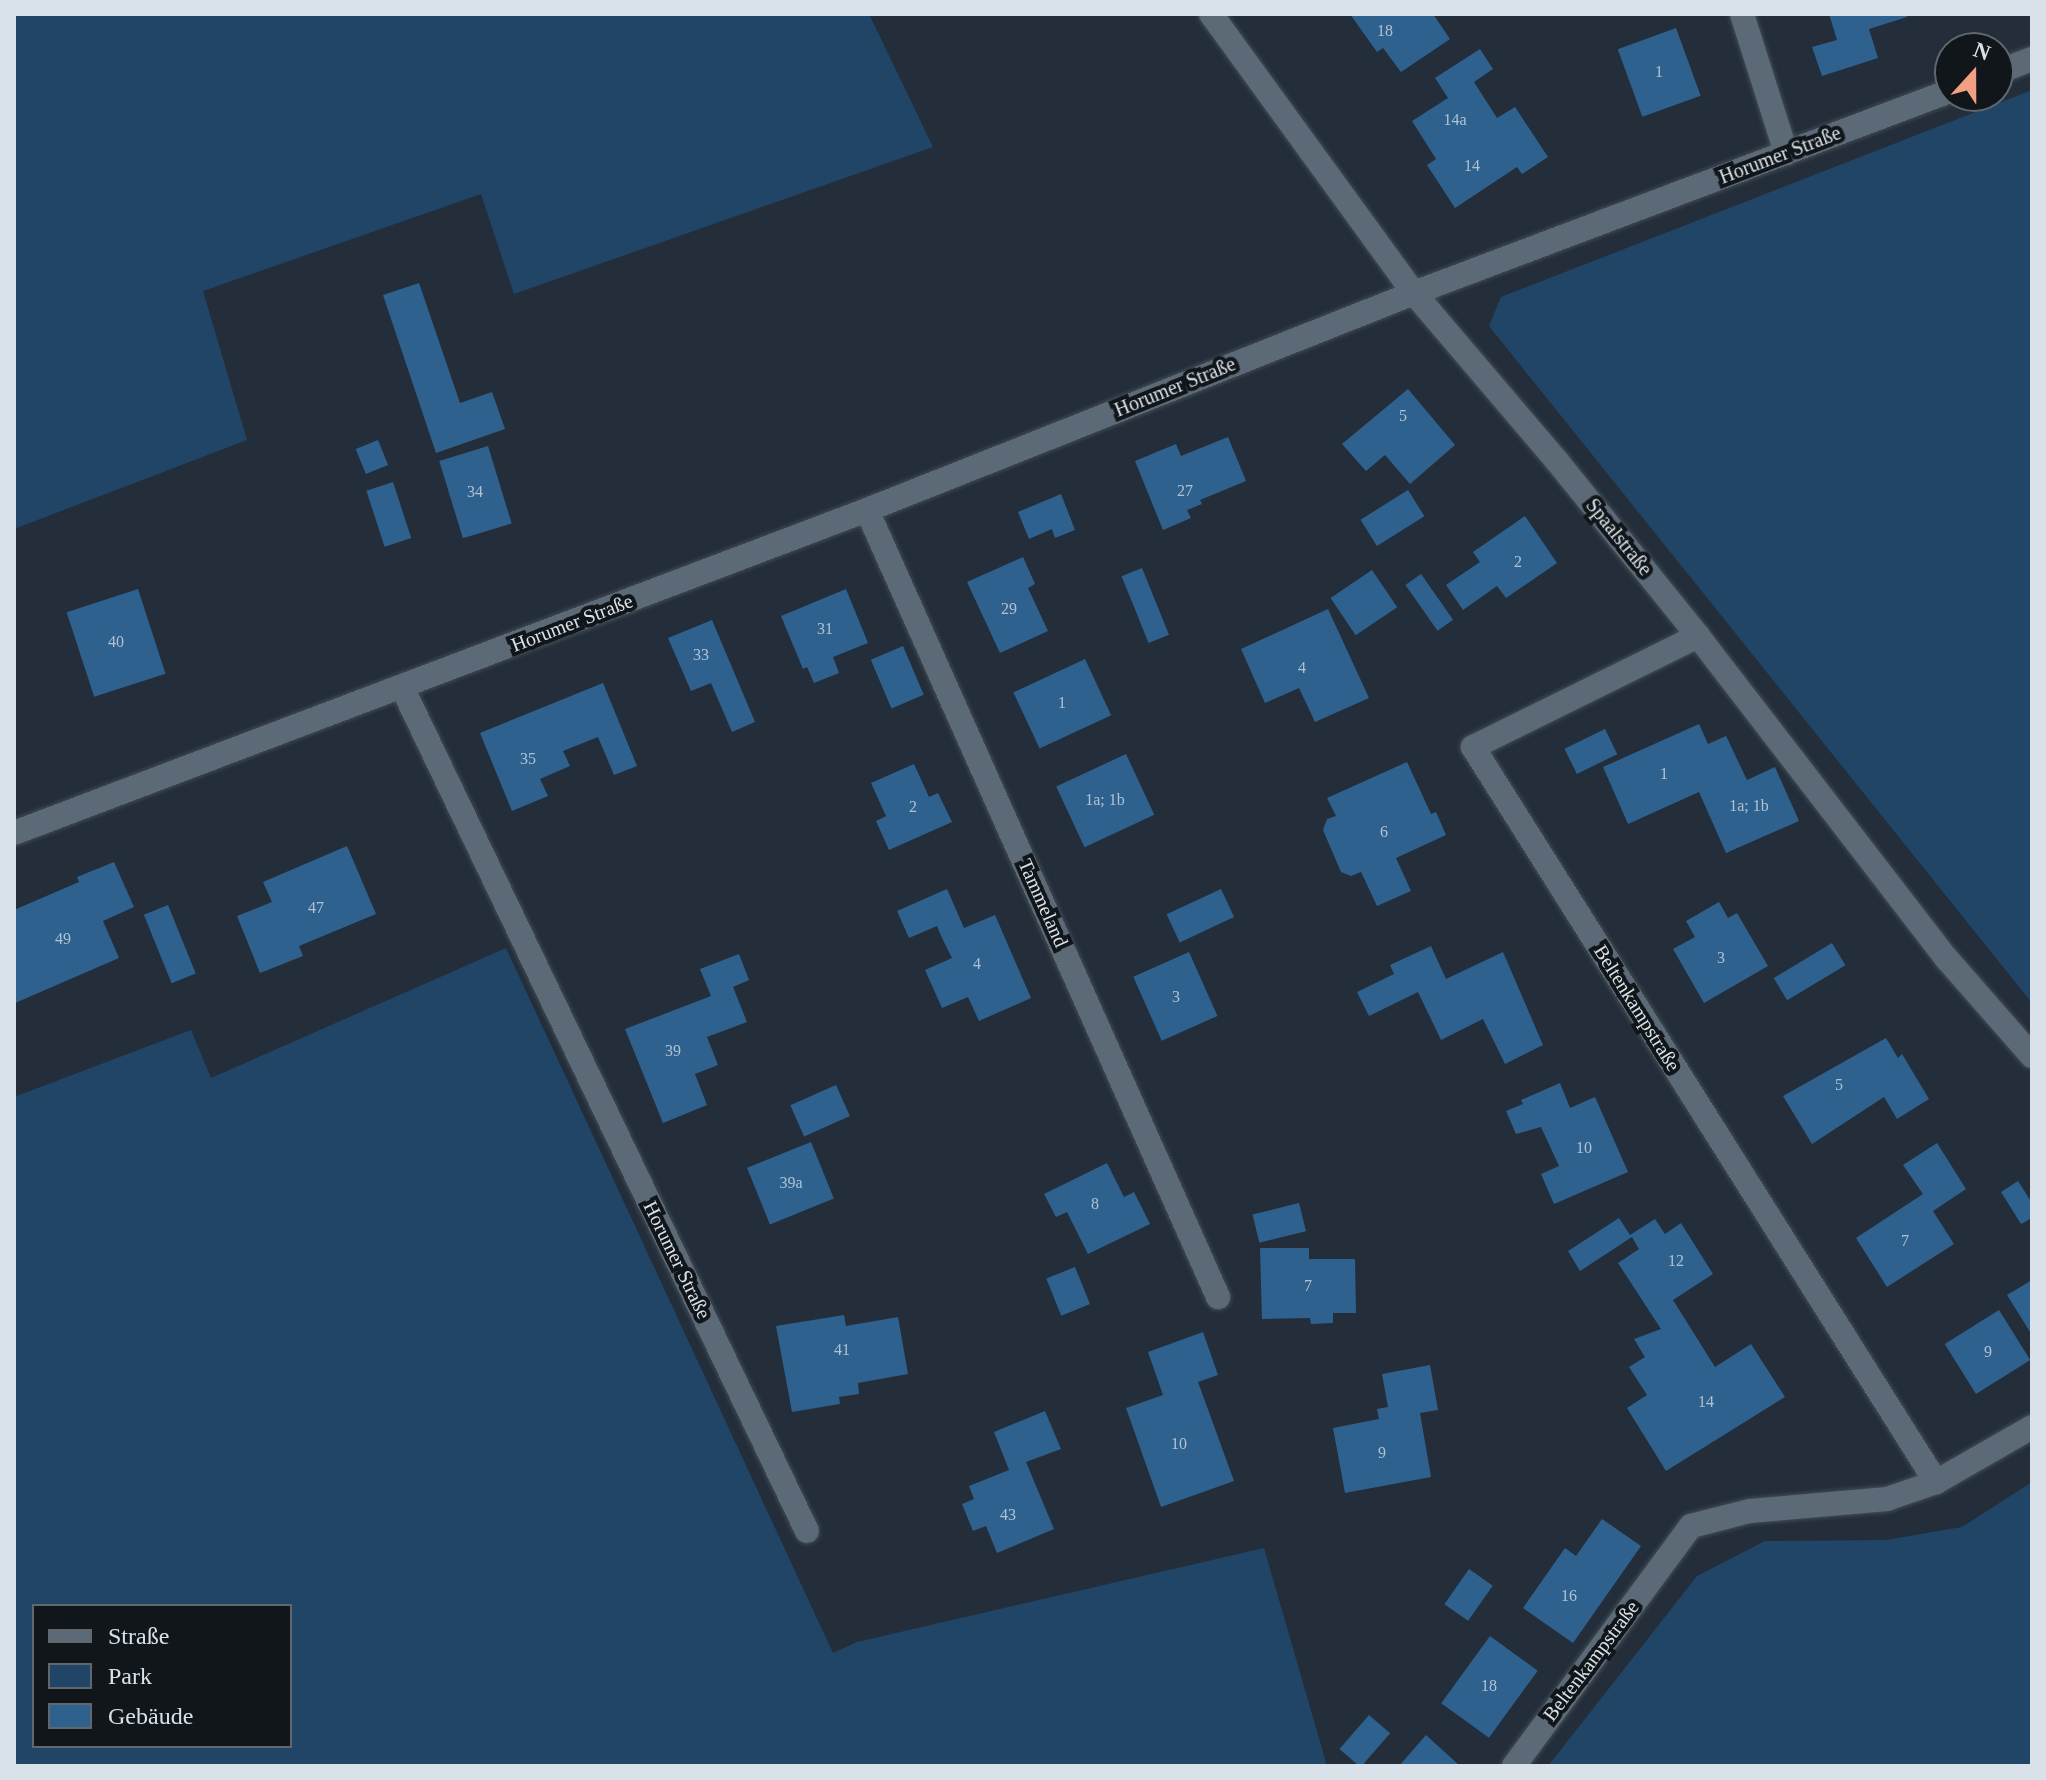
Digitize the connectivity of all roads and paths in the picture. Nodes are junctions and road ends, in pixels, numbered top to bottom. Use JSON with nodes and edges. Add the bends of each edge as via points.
{"nodes":[{"id":1,"x":1211,"y":14,"type":"edge"},
{"id":2,"x":1742,"y":14,"type":"edge"},
{"id":3,"x":1934,"y":97,"type":"edge"},
{"id":4,"x":1786,"y":153,"type":"junction"},
{"id":5,"x":1414,"y":293,"type":"junction"},
{"id":6,"x":867,"y":510,"type":"junction"},
{"id":7,"x":1698,"y":636,"type":"junction"},
{"id":8,"x":402,"y":687,"type":"junction"},
{"id":9,"x":14,"y":833,"type":"edge"},
{"id":10,"x":2032,"y":1056,"type":"edge"},
{"id":11,"x":1218,"y":1297,"type":"dead end"},
{"id":12,"x":2032,"y":1427,"type":"edge"},
{"id":13,"x":1936,"y":1482,"type":"junction"},
{"id":14,"x":807,"y":1531,"type":"dead end"},
{"id":15,"x":1514,"y":1766,"type":"edge"}],
"edges":[{"from":1,"to":5,"type":"street","name":"Spaalstraße"},
{"from":2,"to":4,"type":"street"},
{"from":3,"to":4,"type":"street","name":"Horumer Straße"},
{"from":4,"to":5,"type":"street","name":"Horumer Straße"},
{"from":5,"to":6,"type":"street","name":"Horumer Straße"},
{"from":5,"to":7,"type":"street","name":"Spaalstraße"},
{"from":6,"to":8,"type":"street","name":"Horumer Straße"},
{"from":6,"to":11,"type":"street","name":"Tammeland"},
{"from":7,"to":10,"type":"street","name":"Spaalstraße","via":[[1947,959]]},
{"from":7,"to":13,"type":"street","name":"Beltenkampstraße","via":[[1473,747]]},
{"from":8,"to":9,"type":"street","name":"Horumer Straße"},
{"from":8,"to":14,"type":"street","name":"Horumer Straße"},
{"from":12,"to":13,"type":"street","name":"Beltenkampstraße"},
{"from":13,"to":15,"type":"street","name":"Beltenkampstraße","via":[[1887,1499],[1750,1511],[1691,1526]]}]}
